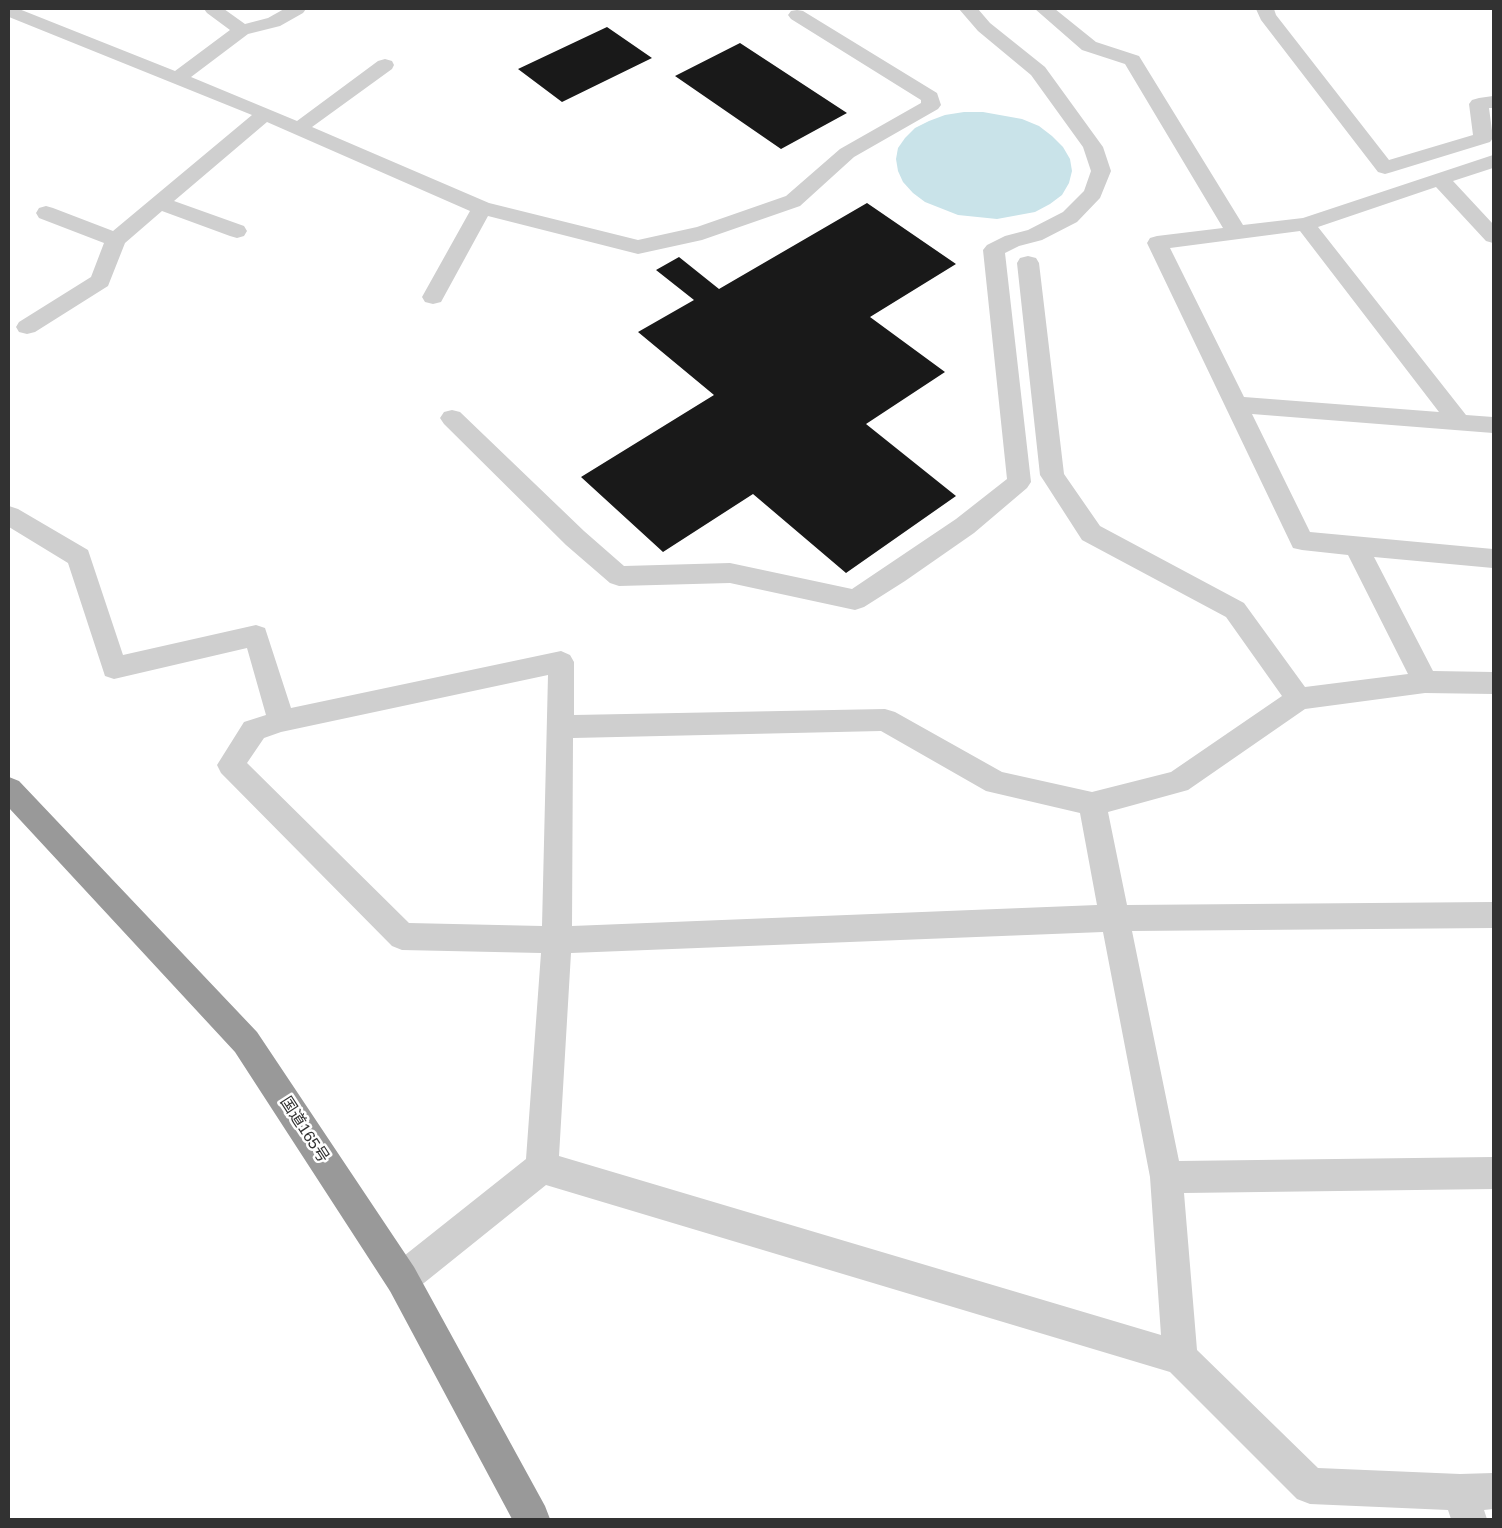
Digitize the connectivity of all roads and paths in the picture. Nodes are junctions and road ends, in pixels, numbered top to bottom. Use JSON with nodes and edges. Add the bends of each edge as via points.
{"nodes":[{"id":1,"x":214,"y":9,"type":"edge"},
{"id":2,"x":297,"y":9,"type":"edge"},
{"id":3,"x":968,"y":9,"type":"edge"},
{"id":4,"x":1044,"y":9,"type":"edge"},
{"id":5,"x":1265,"y":9,"type":"edge"},
{"id":6,"x":9,"y":11,"type":"edge"},
{"id":7,"x":797,"y":15,"type":"dead end"},
{"id":8,"x":242,"y":30,"type":"junction"},
{"id":9,"x":385,"y":65,"type":"dead end"},
{"id":10,"x":178,"y":78,"type":"junction"},
{"id":11,"x":1493,"y":102,"type":"edge"},
{"id":12,"x":265,"y":114,"type":"junction"},
{"id":13,"x":298,"y":128,"type":"junction"},
{"id":14,"x":1493,"y":161,"type":"edge"},
{"id":15,"x":1441,"y":180,"type":"junction"},
{"id":16,"x":160,"y":203,"type":"junction"},
{"id":17,"x":482,"y":208,"type":"junction"},
{"id":18,"x":46,"y":213,"type":"dead end"},
{"id":19,"x":1306,"y":224,"type":"junction"},
{"id":20,"x":237,"y":231,"type":"dead end"},
{"id":21,"x":1237,"y":233,"type":"junction"},
{"id":22,"x":1493,"y":236,"type":"edge"},
{"id":23,"x":116,"y":240,"type":"junction"},
{"id":24,"x":1028,"y":263,"type":"dead end"},
{"id":25,"x":433,"y":297,"type":"dead end"},
{"id":26,"x":27,"y":328,"type":"dead end"},
{"id":27,"x":1236,"y":405,"type":"junction"},
{"id":28,"x":452,"y":418,"type":"dead end"},
{"id":29,"x":1460,"y":422,"type":"junction"},
{"id":30,"x":1493,"y":425,"type":"edge"},
{"id":31,"x":9,"y":515,"type":"edge"},
{"id":32,"x":1356,"y":546,"type":"junction"},
{"id":33,"x":1493,"y":558,"type":"edge"},
{"id":34,"x":1425,"y":682,"type":"junction"},
{"id":35,"x":1493,"y":683,"type":"edge"},
{"id":36,"x":1299,"y":699,"type":"junction"},
{"id":37,"x":282,"y":721,"type":"junction"},
{"id":38,"x":560,"y":727,"type":"junction"},
{"id":39,"x":9,"y":789,"type":"edge"},
{"id":40,"x":1092,"y":804,"type":"junction"},
{"id":41,"x":1493,"y":915,"type":"edge"},
{"id":42,"x":1115,"y":918,"type":"junction"},
{"id":43,"x":557,"y":940,"type":"junction"},
{"id":44,"x":542,"y":1167,"type":"junction"},
{"id":45,"x":1493,"y":1173,"type":"edge"},
{"id":46,"x":1166,"y":1177,"type":"junction"},
{"id":47,"x":402,"y":1279,"type":"junction"},
{"id":48,"x":1180,"y":1358,"type":"junction"},
{"id":49,"x":1474,"y":1501,"type":"edge"},
{"id":50,"x":532,"y":1519,"type":"edge"}],
"edges":[{"from":1,"to":8,"type":"street"},
{"from":2,"to":8,"type":"street","via":[[274,22]]},
{"from":3,"to":28,"type":"street","via":[[984,27],[1038,70],[1093,147],[1101,171],[1093,193],[1070,217],[1035,235],[994,250],[1019,482],[965,526],[855,600],[730,573],[619,576],[575,538]]},
{"from":4,"to":21,"type":"street","via":[[1089,46],[1132,60]]},
{"from":5,"to":11,"type":"street","via":[[1267,16],[1385,168],[1483,138],[1479,104]]},
{"from":6,"to":10,"type":"street"},
{"from":7,"to":17,"type":"street","via":[[930,97],[931,105],[847,153],[793,201],[702,233],[638,247]]},
{"from":8,"to":10,"type":"street"},
{"from":9,"to":13,"type":"street"},
{"from":10,"to":12,"type":"street"},
{"from":12,"to":13,"type":"street"},
{"from":12,"to":16,"type":"street"},
{"from":13,"to":17,"type":"street"},
{"from":14,"to":15,"type":"street"},
{"from":15,"to":19,"type":"street"},
{"from":15,"to":22,"type":"street"},
{"from":16,"to":20,"type":"street"},
{"from":16,"to":23,"type":"street"},
{"from":17,"to":25,"type":"street"},
{"from":18,"to":23,"type":"street"},
{"from":19,"to":21,"type":"street"},
{"from":19,"to":29,"type":"street"},
{"from":21,"to":27,"type":"street","via":[[1157,243]]},
{"from":23,"to":26,"type":"street","via":[[100,281]]},
{"from":24,"to":36,"type":"street","via":[[1052,475],[1091,533],[1235,610]]},
{"from":27,"to":29,"type":"street"},
{"from":27,"to":32,"type":"street","via":[[1302,540]]},
{"from":29,"to":30,"type":"street"},
{"from":31,"to":37,"type":"street","via":[[79,557],[114,668],[256,634]]},
{"from":32,"to":33,"type":"street"},
{"from":32,"to":34,"type":"street"},
{"from":34,"to":35,"type":"street"},
{"from":34,"to":36,"type":"street"},
{"from":36,"to":40,"type":"street","via":[[1178,782]]},
{"from":37,"to":38,"type":"street","via":[[561,662]]},
{"from":37,"to":43,"type":"street","via":[[254,730],[230,765],[402,936]]},
{"from":38,"to":40,"type":"street","via":[[885,720],[996,784]]},
{"from":38,"to":43,"type":"street"},
{"from":39,"to":47,"type":"highway","name":"国道165号","via":[[246,1042]]},
{"from":40,"to":42,"type":"street"},
{"from":41,"to":42,"type":"street"},
{"from":42,"to":43,"type":"street"},
{"from":42,"to":46,"type":"street"},
{"from":43,"to":44,"type":"street"},
{"from":44,"to":47,"type":"street"},
{"from":44,"to":48,"type":"street"},
{"from":45,"to":46,"type":"street"},
{"from":46,"to":48,"type":"street"},
{"from":47,"to":50,"type":"highway","name":"国道165号"},
{"from":48,"to":49,"type":"street","via":[[1310,1486]]}]}
